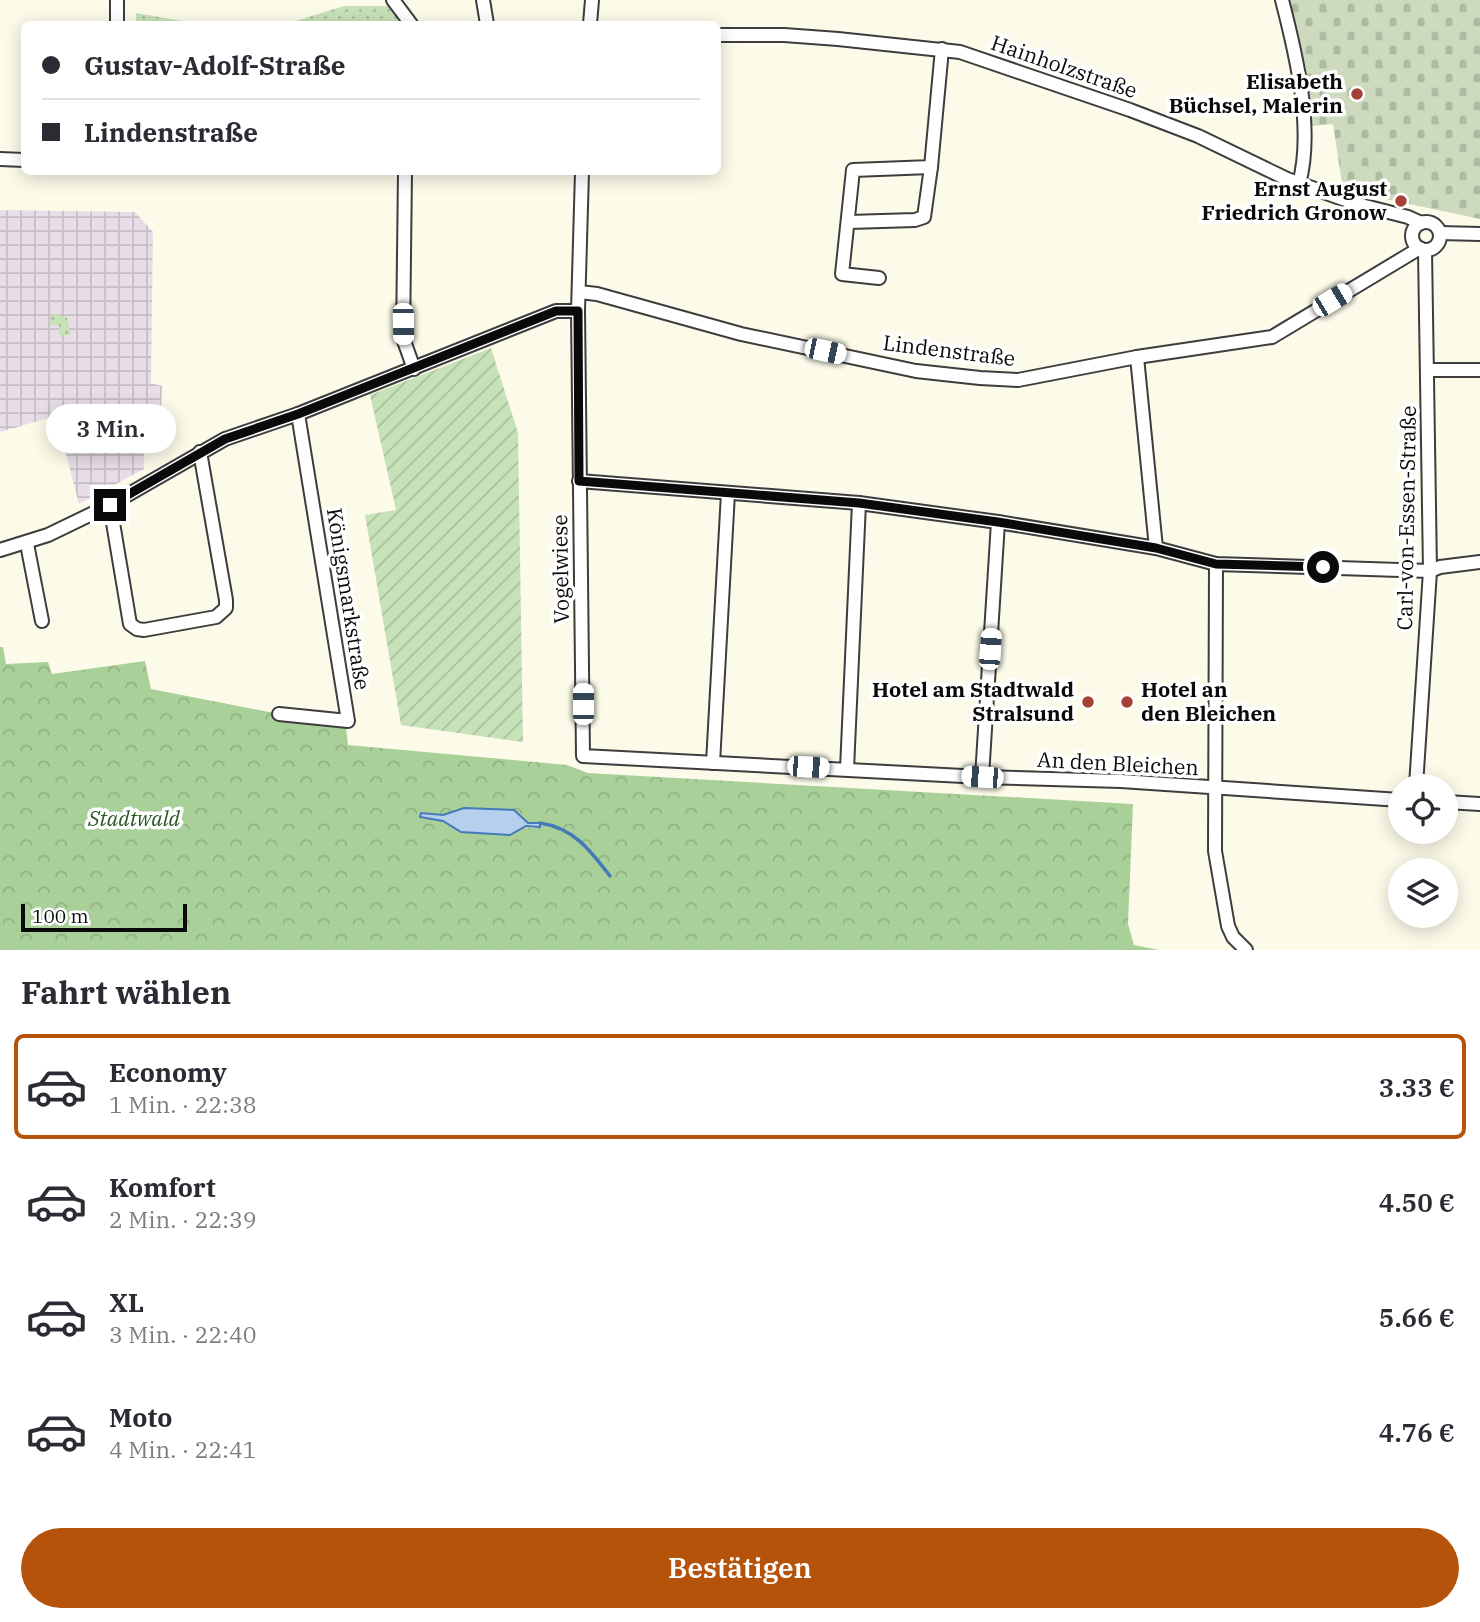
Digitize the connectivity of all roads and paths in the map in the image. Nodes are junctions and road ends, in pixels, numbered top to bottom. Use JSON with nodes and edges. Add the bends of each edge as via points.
{"nodes":[{"id":1,"x":117,"y":0,"type":"edge"},
{"id":2,"x":393,"y":0,"type":"edge"},
{"id":3,"x":483,"y":0,"type":"edge"},
{"id":4,"x":592,"y":0,"type":"edge"},
{"id":5,"x":1282,"y":0,"type":"edge"},
{"id":6,"x":117,"y":21,"type":"edge"},
{"id":7,"x":409,"y":21,"type":"edge"},
{"id":8,"x":486,"y":21,"type":"edge"},
{"id":9,"x":590,"y":21,"type":"edge"},
{"id":10,"x":721,"y":35,"type":"edge"},
{"id":11,"x":942,"y":49,"type":"junction"},
{"id":12,"x":0,"y":159,"type":"edge"},
{"id":13,"x":21,"y":160,"type":"edge"},
{"id":14,"x":931,"y":167,"type":"junction"},
{"id":15,"x":405,"y":175,"type":"edge"},
{"id":16,"x":582,"y":175,"type":"edge"},
{"id":17,"x":1299,"y":184,"type":"junction"},
{"id":18,"x":849,"y":222,"type":"junction"},
{"id":19,"x":1421,"y":223,"type":"junction"},
{"id":20,"x":1440,"y":233,"type":"junction"},
{"id":21,"x":1480,"y":234,"type":"edge"},
{"id":22,"x":1422,"y":249,"type":"junction"},
{"id":23,"x":878,"y":278,"type":"dead end"},
{"id":24,"x":579,"y":292,"type":"junction"},
{"id":25,"x":578,"y":311,"type":"junction"},
{"id":26,"x":1137,"y":357,"type":"junction"},
{"id":27,"x":414,"y":369,"type":"junction"},
{"id":28,"x":1427,"y":370,"type":"junction"},
{"id":29,"x":1480,"y":370,"type":"edge"},
{"id":30,"x":298,"y":414,"type":"junction"},
{"id":31,"x":200,"y":452,"type":"junction"},
{"id":32,"x":579,"y":481,"type":"junction"},
{"id":33,"x":728,"y":493,"type":"junction"},
{"id":34,"x":859,"y":503,"type":"junction"},
{"id":35,"x":110,"y":505,"type":"junction"},
{"id":36,"x":998,"y":522,"type":"junction"},
{"id":37,"x":27,"y":544,"type":"junction"},
{"id":38,"x":1156,"y":548,"type":"junction"},
{"id":39,"x":0,"y":550,"type":"edge"},
{"id":40,"x":1480,"y":562,"type":"edge"},
{"id":41,"x":1216,"y":564,"type":"junction"},
{"id":42,"x":1430,"y":571,"type":"junction"},
{"id":43,"x":42,"y":621,"type":"dead end"},
{"id":44,"x":279,"y":714,"type":"dead end"},
{"id":45,"x":583,"y":756,"type":"joint"},
{"id":46,"x":713,"y":763,"type":"junction"},
{"id":47,"x":848,"y":769,"type":"junction"},
{"id":48,"x":1417,"y":774,"type":"edge"},
{"id":49,"x":982,"y":777,"type":"junction"},
{"id":50,"x":1217,"y":788,"type":"junction"},
{"id":51,"x":1388,"y":799,"type":"edge"},
{"id":52,"x":1458,"y":803,"type":"edge"},
{"id":53,"x":1480,"y":804,"type":"edge"},
{"id":54,"x":1246,"y":950,"type":"edge"}],
"edges":[{"from":1,"to":6,"type":"street"},
{"from":2,"to":7,"type":"street"},
{"from":3,"to":8,"type":"street"},
{"from":4,"to":9,"type":"street"},
{"from":5,"to":17,"type":"street","via":[[1299,66],[1305,157]]},
{"from":10,"to":11,"type":"street","name":"Hainholzstraße","via":[[784,35]]},
{"from":11,"to":14,"type":"street"},
{"from":11,"to":17,"type":"street","name":"Hainholzstraße","via":[[1142,114]]},
{"from":12,"to":13,"type":"street"},
{"from":14,"to":18,"type":"street","via":[[925,217]]},
{"from":14,"to":18,"type":"street","via":[[853,170]]},
{"from":15,"to":27,"type":"street","via":[[403,338]]},
{"from":16,"to":24,"type":"street","name":"Vogelwiese"},
{"from":17,"to":19,"type":"street","name":"Hainholzstraße"},
{"from":18,"to":23,"type":"street","via":[[842,274]]},
{"from":19,"to":20,"type":"street","via":[[1434,224]]},
{"from":19,"to":22,"type":"street","via":[[1413,234],[1414,243]]},
{"from":20,"to":21,"type":"street"},
{"from":20,"to":22,"type":"street","via":[[1437,244]]},
{"from":22,"to":26,"type":"street","name":"Lindenstraße","via":[[1272,337]]},
{"from":22,"to":28,"type":"street","name":"Carl-von-Essen-Straße"},
{"from":24,"to":25,"type":"street","name":"Vogelwiese"},
{"from":24,"to":26,"type":"street","name":"Lindenstraße","via":[[916,371],[1018,380]]},
{"from":25,"to":27,"type":"street","via":[[556,311]]},
{"from":25,"to":32,"type":"street","name":"Vogelwiese"},
{"from":26,"to":38,"type":"street"},
{"from":27,"to":30,"type":"street"},
{"from":28,"to":29,"type":"street"},
{"from":28,"to":42,"type":"street","name":"Carl-von-Essen-Straße"},
{"from":30,"to":31,"type":"street"},
{"from":30,"to":44,"type":"street","name":"Königsmarkstraße","via":[[348,721]]},
{"from":31,"to":35,"type":"street"},
{"from":31,"to":35,"type":"street","via":[[226,600],[226,608],[216,617],[144,630],[130,624]]},
{"from":32,"to":33,"type":"street"},
{"from":32,"to":45,"type":"street","name":"Vogelwiese"},
{"from":33,"to":34,"type":"street"},
{"from":33,"to":46,"type":"street"},
{"from":34,"to":36,"type":"street"},
{"from":34,"to":47,"type":"street"},
{"from":35,"to":37,"type":"street"},
{"from":36,"to":38,"type":"street"},
{"from":36,"to":49,"type":"street"},
{"from":37,"to":39,"type":"street"},
{"from":37,"to":43,"type":"street"},
{"from":38,"to":41,"type":"street"},
{"from":40,"to":42,"type":"street"},
{"from":41,"to":42,"type":"street"},
{"from":41,"to":50,"type":"street"},
{"from":42,"to":48,"type":"street","name":"Carl-von-Essen-Straße"},
{"from":45,"to":46,"type":"street","name":"An den Bleichen"},
{"from":46,"to":47,"type":"street","name":"An den Bleichen"},
{"from":47,"to":49,"type":"street","name":"An den Bleichen"},
{"from":49,"to":50,"type":"street","name":"An den Bleichen"},
{"from":50,"to":51,"type":"street","name":"An den Bleichen"},
{"from":50,"to":54,"type":"street","via":[[1215,851],[1221,896],[1230,930]]},
{"from":52,"to":53,"type":"street"}]}
